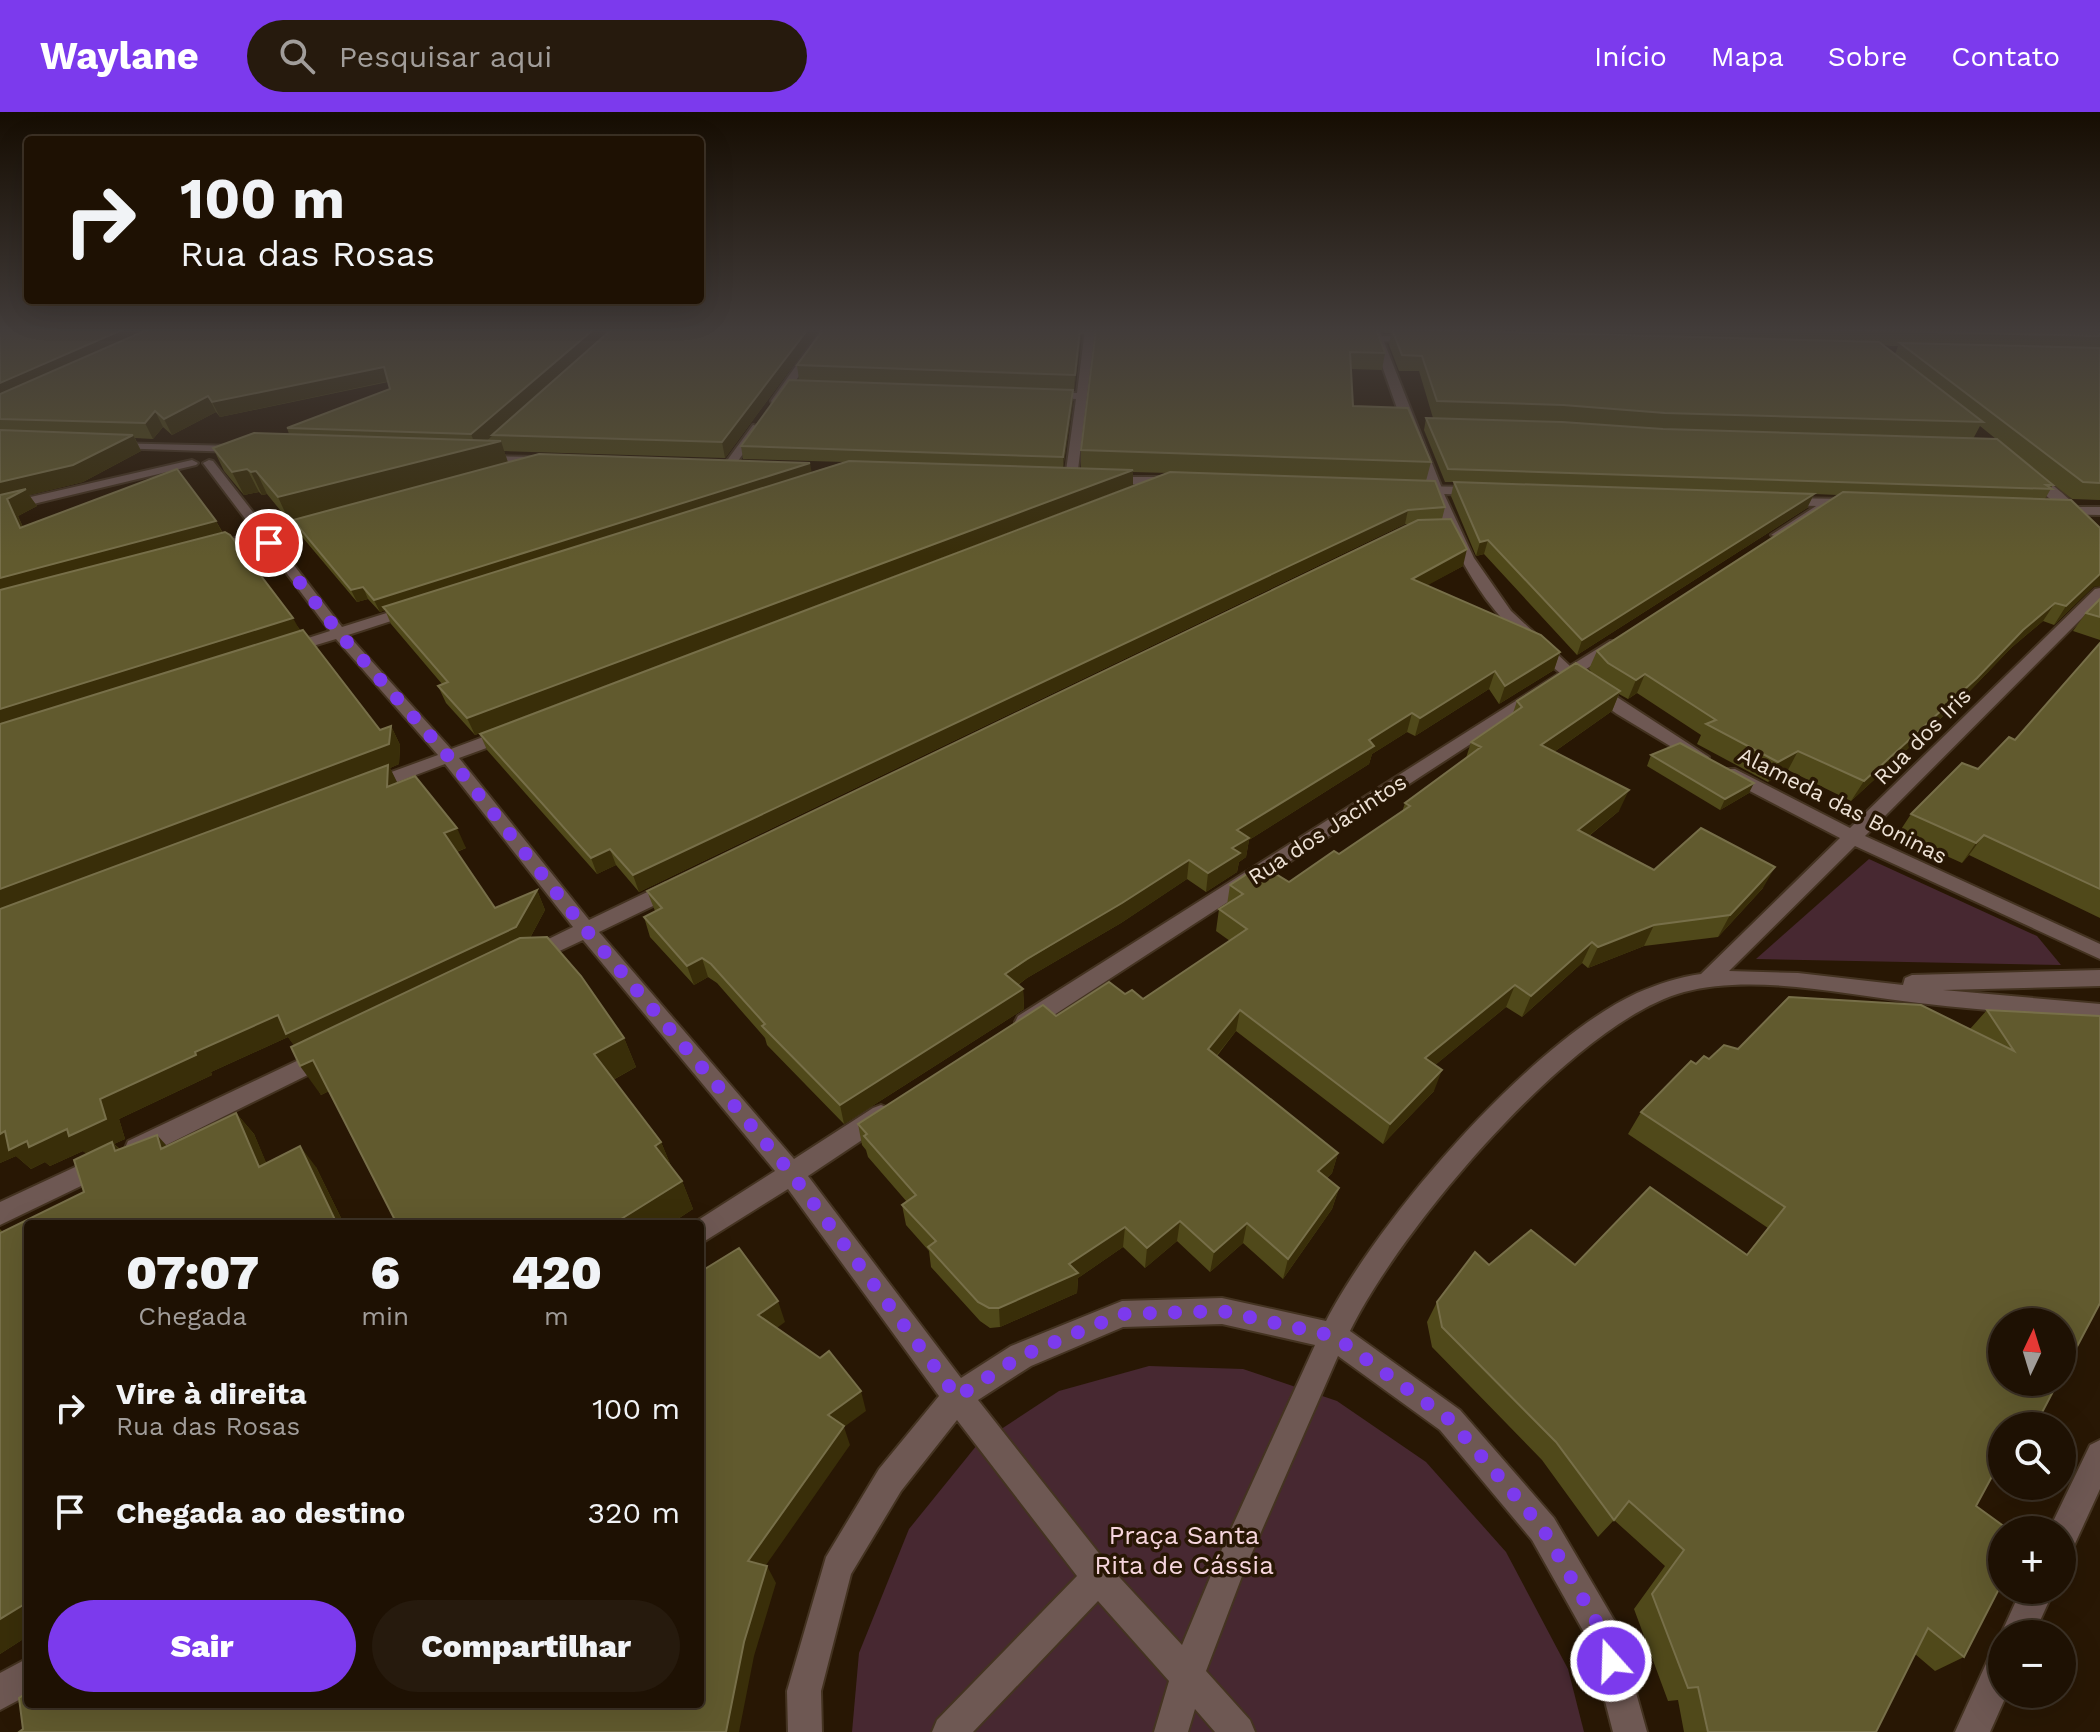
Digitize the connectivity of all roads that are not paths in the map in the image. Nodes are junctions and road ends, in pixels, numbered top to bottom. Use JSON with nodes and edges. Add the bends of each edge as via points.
{"nodes":[{"id":1,"x":1080,"y":405,"type":"edge"},
{"id":2,"x":1407,"y":405,"type":"edge"},
{"id":3,"x":762,"y":419,"type":"edge"},
{"id":4,"x":93,"y":444,"type":"edge"},
{"id":5,"x":228,"y":449,"type":"junction"},
{"id":6,"x":244,"y":449,"type":"edge"},
{"id":7,"x":488,"y":449,"type":"edge"},
{"id":8,"x":463,"y":457,"type":"edge"},
{"id":9,"x":198,"y":458,"type":"junction"},
{"id":10,"x":478,"y":458,"type":"junction"},
{"id":11,"x":537,"y":460,"type":"junction"},
{"id":12,"x":551,"y":460,"type":"edge"},
{"id":13,"x":2015,"y":464,"type":"edge"},
{"id":14,"x":714,"y":466,"type":"edge"},
{"id":15,"x":729,"y":466,"type":"junction"},
{"id":16,"x":744,"y":467,"type":"edge"},
{"id":17,"x":485,"y":474,"type":"edge"},
{"id":18,"x":1056,"y":478,"type":"edge"},
{"id":19,"x":1071,"y":478,"type":"junction"},
{"id":20,"x":1086,"y":479,"type":"edge"},
{"id":21,"x":1101,"y":479,"type":"edge"},
{"id":22,"x":1163,"y":481,"type":"junction"},
{"id":23,"x":1193,"y":482,"type":"edge"},
{"id":24,"x":1393,"y":488,"type":"edge"},
{"id":25,"x":1436,"y":489,"type":"junction"},
{"id":26,"x":1491,"y":491,"type":"edge"},
{"id":27,"x":1116,"y":499,"type":"edge"},
{"id":28,"x":1769,"y":500,"type":"edge"},
{"id":29,"x":1831,"y":502,"type":"junction"},
{"id":30,"x":1862,"y":503,"type":"edge"},
{"id":31,"x":0,"y":508,"type":"edge"},
{"id":32,"x":2048,"y":510,"type":"edge"},
{"id":33,"x":2074,"y":510,"type":"junction"},
{"id":34,"x":2100,"y":511,"type":"edge"},
{"id":35,"x":337,"y":515,"type":"edge"},
{"id":36,"x":264,"y":535,"type":"junction"},
{"id":37,"x":2100,"y":537,"type":"edge"},
{"id":38,"x":1754,"y":550,"type":"edge"},
{"id":39,"x":203,"y":551,"type":"edge"},
{"id":40,"x":2100,"y":592,"type":"edge"},
{"id":41,"x":433,"y":603,"type":"edge"},
{"id":42,"x":1635,"y":630,"type":"edge"},
{"id":43,"x":339,"y":633,"type":"junction"},
{"id":44,"x":279,"y":652,"type":"edge"},
{"id":45,"x":1571,"y":673,"type":"junction"},
{"id":46,"x":527,"y":727,"type":"edge"},
{"id":47,"x":448,"y":756,"type":"junction"},
{"id":48,"x":354,"y":793,"type":"edge"},
{"id":49,"x":1853,"y":838,"type":"junction"},
{"id":50,"x":685,"y":882,"type":"edge"},
{"id":51,"x":586,"y":930,"type":"junction"},
{"id":52,"x":2100,"y":952,"type":"edge"},
{"id":53,"x":504,"y":969,"type":"edge"},
{"id":54,"x":2100,"y":978,"type":"edge"},
{"id":55,"x":1708,"y":980,"type":"junction"},
{"id":56,"x":1844,"y":985,"type":"junction"},
{"id":57,"x":2100,"y":1012,"type":"edge"},
{"id":58,"x":1016,"y":1029,"type":"edge"},
{"id":59,"x":345,"y":1046,"type":"edge"},
{"id":60,"x":897,"y":1105,"type":"edge"},
{"id":61,"x":791,"y":1173,"type":"junction"},
{"id":62,"x":0,"y":1214,"type":"edge"},
{"id":63,"x":704,"y":1230,"type":"edge"},
{"id":64,"x":1334,"y":1336,"type":"junction"},
{"id":65,"x":957,"y":1397,"type":"junction"},
{"id":66,"x":2100,"y":1455,"type":"edge"},
{"id":67,"x":2072,"y":1516,"type":"edge"},
{"id":68,"x":1098,"y":1577,"type":"junction"},
{"id":69,"x":1186,"y":1675,"type":"junction"},
{"id":70,"x":24,"y":1678,"type":"edge"},
{"id":71,"x":0,"y":1693,"type":"edge"},
{"id":72,"x":1988,"y":1697,"type":"edge"},
{"id":73,"x":805,"y":1732,"type":"edge"},
{"id":74,"x":949,"y":1732,"type":"edge"},
{"id":75,"x":1171,"y":1732,"type":"edge"},
{"id":76,"x":1238,"y":1732,"type":"edge"},
{"id":77,"x":1630,"y":1732,"type":"edge"},
{"id":78,"x":1972,"y":1732,"type":"edge"}],
"edges":[{"from":1,"to":19,"type":"street"},
{"from":2,"to":25,"type":"street","name":"Alameda das Boninas"},
{"from":3,"to":15,"type":"street"},
{"from":4,"to":9,"type":"street"},
{"from":5,"to":6,"type":"street"},
{"from":5,"to":9,"type":"street"},
{"from":5,"to":9,"type":"street"},
{"from":7,"to":10,"type":"street"},
{"from":8,"to":10,"type":"street"},
{"from":9,"to":31,"type":"street"},
{"from":9,"to":36,"type":"street"},
{"from":10,"to":11,"type":"street"},
{"from":11,"to":12,"type":"street"},
{"from":11,"to":17,"type":"street"},
{"from":13,"to":33,"type":"street"},
{"from":14,"to":15,"type":"street"},
{"from":15,"to":16,"type":"street"},
{"from":18,"to":19,"type":"street"},
{"from":19,"to":20,"type":"street"},
{"from":21,"to":22,"type":"street"},
{"from":22,"to":23,"type":"street"},
{"from":22,"to":27,"type":"street"},
{"from":24,"to":25,"type":"street"},
{"from":25,"to":26,"type":"street"},
{"from":25,"to":45,"type":"street","name":"Alameda das Boninas","via":[[1445,528],[1504,613]]},
{"from":28,"to":29,"type":"street"},
{"from":29,"to":30,"type":"street"},
{"from":29,"to":38,"type":"street"},
{"from":32,"to":33,"type":"street"},
{"from":33,"to":34,"type":"street"},
{"from":33,"to":37,"type":"street"},
{"from":35,"to":36,"type":"street"},
{"from":36,"to":39,"type":"street"},
{"from":36,"to":43,"type":"street"},
{"from":40,"to":49,"type":"street","name":"Rua dos Iris"},
{"from":41,"to":43,"type":"street"},
{"from":42,"to":45,"type":"street","name":"Rua dos Jacintos"},
{"from":43,"to":44,"type":"street"},
{"from":43,"to":47,"type":"street"},
{"from":45,"to":49,"type":"street","name":"Alameda das Boninas","via":[[1691,752]]},
{"from":45,"to":58,"type":"street","name":"Rua dos Jacintos"},
{"from":46,"to":47,"type":"street"},
{"from":47,"to":48,"type":"street"},
{"from":47,"to":51,"type":"street"},
{"from":49,"to":52,"type":"street","name":"Alameda das Boninas"},
{"from":49,"to":55,"type":"street","name":"Rua dos Iris"},
{"from":50,"to":51,"type":"street"},
{"from":51,"to":53,"type":"street"},
{"from":51,"to":61,"type":"street"},
{"from":54,"to":56,"type":"street"},
{"from":55,"to":56,"type":"street"},
{"from":55,"to":64,"type":"street","via":[[1662,990],[1620,1013],[1531,1086],[1444,1175],[1370,1269]]},
{"from":56,"to":57,"type":"street"},
{"from":59,"to":62,"type":"street"},
{"from":60,"to":61,"type":"street"},
{"from":61,"to":63,"type":"street"},
{"from":61,"to":65,"type":"street"},
{"from":64,"to":65,"type":"street","via":[[1222,1311],[1122,1314],[1021,1356]]},
{"from":64,"to":69,"type":"street"},
{"from":64,"to":77,"type":"street","via":[[1450,1420],[1543,1529],[1605,1637]]},
{"from":65,"to":68,"type":"street"},
{"from":65,"to":73,"type":"street","via":[[890,1480],[837,1568],[804,1691]]},
{"from":66,"to":67,"type":"street"},
{"from":68,"to":69,"type":"street"},
{"from":68,"to":74,"type":"street"},
{"from":69,"to":75,"type":"street"},
{"from":69,"to":76,"type":"street"},
{"from":70,"to":71,"type":"street"},
{"from":72,"to":78,"type":"street"}]}
